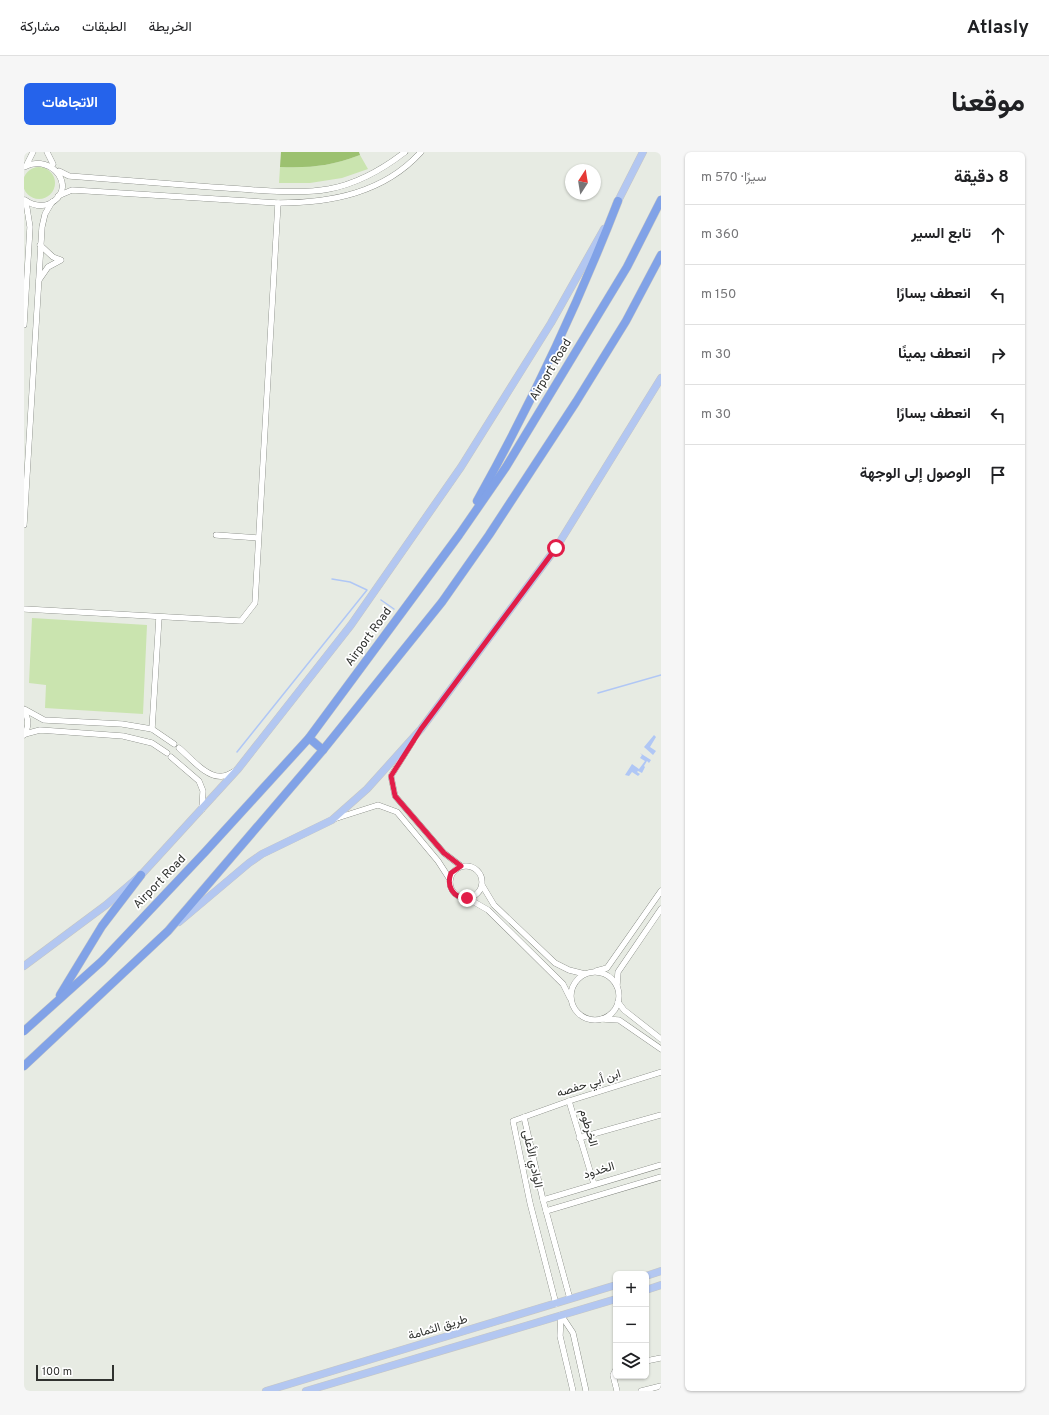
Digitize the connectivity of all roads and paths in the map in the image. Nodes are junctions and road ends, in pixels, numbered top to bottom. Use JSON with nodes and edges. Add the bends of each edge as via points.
{"nodes":[{"id":1,"x":33,"y":152,"type":"edge"},
{"id":2,"x":47,"y":152,"type":"edge"},
{"id":3,"x":405,"y":152,"type":"edge"},
{"id":4,"x":421,"y":152,"type":"edge"},
{"id":5,"x":643,"y":152,"type":"edge"},
{"id":6,"x":26,"y":166,"type":"edge"},
{"id":7,"x":57,"y":169,"type":"junction"},
{"id":8,"x":58,"y":196,"type":"junction"},
{"id":9,"x":661,"y":200,"type":"edge"},
{"id":10,"x":25,"y":201,"type":"edge"},
{"id":11,"x":618,"y":201,"type":"junction"},
{"id":12,"x":52,"y":202,"type":"junction"},
{"id":13,"x":278,"y":203,"type":"junction"},
{"id":14,"x":40,"y":246,"type":"junction"},
{"id":15,"x":661,"y":255,"type":"edge"},
{"id":16,"x":38,"y":280,"type":"junction"},
{"id":17,"x":24,"y":325,"type":"edge"},
{"id":18,"x":661,"y":378,"type":"edge"},
{"id":19,"x":24,"y":525,"type":"edge"},
{"id":20,"x":216,"y":535,"type":"dead end"},
{"id":21,"x":258,"y":538,"type":"junction"},
{"id":22,"x":456,"y":540,"type":"junction"},
{"id":23,"x":24,"y":609,"type":"edge"},
{"id":24,"x":159,"y":617,"type":"junction"},
{"id":25,"x":24,"y":710,"type":"edge"},
{"id":26,"x":152,"y":729,"type":"junction"},
{"id":27,"x":421,"y":729,"type":"junction"},
{"id":28,"x":25,"y":735,"type":"edge"},
{"id":29,"x":309,"y":738,"type":"junction"},
{"id":30,"x":323,"y":750,"type":"junction"},
{"id":31,"x":238,"y":769,"type":"junction"},
{"id":32,"x":202,"y":809,"type":"junction"},
{"id":33,"x":332,"y":820,"type":"junction"},
{"id":34,"x":461,"y":866,"type":"junction"},
{"id":35,"x":141,"y":875,"type":"junction"},
{"id":36,"x":449,"y":878,"type":"junction"},
{"id":37,"x":482,"y":885,"type":"junction"},
{"id":38,"x":661,"y":891,"type":"edge"},
{"id":39,"x":467,"y":898,"type":"junction"},
{"id":40,"x":661,"y":909,"type":"edge"},
{"id":41,"x":168,"y":931,"type":"junction"},
{"id":42,"x":24,"y":966,"type":"edge"},
{"id":43,"x":592,"y":972,"type":"junction"},
{"id":44,"x":585,"y":974,"type":"junction"},
{"id":45,"x":617,"y":986,"type":"junction"},
{"id":46,"x":571,"y":1001,"type":"junction"},
{"id":47,"x":618,"y":1002,"type":"junction"},
{"id":48,"x":56,"y":1003,"type":"junction"},
{"id":49,"x":602,"y":1019,"type":"junction"},
{"id":50,"x":24,"y":1031,"type":"edge"},
{"id":51,"x":661,"y":1038,"type":"edge"},
{"id":52,"x":661,"y":1049,"type":"edge"},
{"id":53,"x":24,"y":1066,"type":"edge"},
{"id":54,"x":661,"y":1072,"type":"edge"},
{"id":55,"x":568,"y":1101,"type":"junction"},
{"id":56,"x":661,"y":1114,"type":"edge"},
{"id":57,"x":524,"y":1117,"type":"junction"},
{"id":58,"x":579,"y":1138,"type":"junction"},
{"id":59,"x":661,"y":1165,"type":"edge"},
{"id":60,"x":661,"y":1177,"type":"edge"},
{"id":61,"x":594,"y":1184,"type":"junction"},
{"id":62,"x":543,"y":1200,"type":"junction"},
{"id":63,"x":546,"y":1212,"type":"junction"},
{"id":64,"x":661,"y":1271,"type":"edge"},
{"id":65,"x":649,"y":1275,"type":"edge"},
{"id":66,"x":661,"y":1285,"type":"edge"},
{"id":67,"x":613,"y":1286,"type":"edge"},
{"id":68,"x":649,"y":1289,"type":"edge"},
{"id":69,"x":570,"y":1300,"type":"junction"},
{"id":70,"x":613,"y":1300,"type":"edge"},
{"id":71,"x":556,"y":1304,"type":"junction"},
{"id":72,"x":561,"y":1315,"type":"junction"},
{"id":73,"x":661,"y":1358,"type":"edge"},
{"id":74,"x":649,"y":1360,"type":"edge"},
{"id":75,"x":614,"y":1379,"type":"edge"},
{"id":76,"x":661,"y":1386,"type":"edge"},
{"id":77,"x":266,"y":1391,"type":"edge"},
{"id":78,"x":306,"y":1391,"type":"edge"},
{"id":79,"x":573,"y":1391,"type":"edge"},
{"id":80,"x":586,"y":1391,"type":"edge"},
{"id":81,"x":617,"y":1391,"type":"edge"},
{"id":82,"x":641,"y":1391,"type":"edge"}],
"edges":[{"from":1,"to":6,"type":"street"},
{"from":2,"to":7,"type":"street"},
{"from":3,"to":7,"type":"street","via":[[354,182],[308,191],[244,189],[69,176]]},
{"from":4,"to":13,"type":"street","via":[[386,179],[350,196],[305,203]]},
{"from":5,"to":11,"type":"main road"},
{"from":6,"to":7,"type":"street","via":[[42,161]]},
{"from":7,"to":8,"type":"street","via":[[62,184]]},
{"from":8,"to":12,"type":"street"},
{"from":8,"to":13,"type":"street","via":[[72,190]]},
{"from":9,"to":22,"type":"highway","name":"Airport Road","via":[[588,334],[506,467]]},
{"from":10,"to":12,"type":"street","via":[[39,206]]},
{"from":10,"to":17,"type":"street","via":[[30,227]]},
{"from":11,"to":22,"type":"highway","via":[[588,279],[516,430]]},
{"from":11,"to":31,"type":"main road","via":[[551,323],[461,467],[351,625]]},
{"from":12,"to":14,"type":"street","via":[[45,214]]},
{"from":13,"to":21,"type":"street"},
{"from":14,"to":16,"type":"street"},
{"from":14,"to":16,"type":"street","via":[[61,260],[48,267]]},
{"from":15,"to":30,"type":"highway","via":[[626,321],[489,535],[442,602]]},
{"from":16,"to":19,"type":"street"},
{"from":18,"to":27,"type":"main road","via":[[556,548]]},
{"from":20,"to":21,"type":"street"},
{"from":21,"to":24,"type":"street","via":[[255,603],[241,621]]},
{"from":22,"to":29,"type":"highway","name":"Airport Road"},
{"from":23,"to":24,"type":"street"},
{"from":24,"to":26,"type":"street"},
{"from":25,"to":26,"type":"street","via":[[44,720],[122,724]]},
{"from":25,"to":28,"type":"street","via":[[28,721]]},
{"from":26,"to":31,"type":"street","via":[[215,776],[224,776]]},
{"from":27,"to":33,"type":"main road","via":[[368,789]]},
{"from":27,"to":34,"type":"street","via":[[391,776],[395,796],[444,853]]},
{"from":28,"to":32,"type":"street","via":[[40,730],[123,736],[152,743],[199,781],[203,791]]},
{"from":29,"to":30,"type":"highway"},
{"from":29,"to":48,"type":"highway","name":"Airport Road","via":[[108,955]]},
{"from":30,"to":41,"type":"highway"},
{"from":31,"to":32,"type":"main road"},
{"from":32,"to":35,"type":"main road"},
{"from":33,"to":36,"type":"street","via":[[378,805],[397,812],[438,860]]},
{"from":33,"to":41,"type":"main road","via":[[262,854]]},
{"from":34,"to":36,"type":"street","via":[[455,869]]},
{"from":34,"to":37,"type":"street","via":[[475,868],[482,877]]},
{"from":35,"to":42,"type":"main road","via":[[106,906]]},
{"from":35,"to":48,"type":"highway","via":[[102,926]]},
{"from":36,"to":39,"type":"street","via":[[454,893]]},
{"from":37,"to":39,"type":"street","via":[[478,893]]},
{"from":37,"to":44,"type":"street","via":[[494,905],[555,963]]},
{"from":38,"to":43,"type":"street","via":[[607,968]]},
{"from":39,"to":46,"type":"street","via":[[488,910],[531,952],[563,984]]},
{"from":40,"to":45,"type":"street","via":[[618,972]]},
{"from":41,"to":53,"type":"highway"},
{"from":43,"to":44,"type":"street"},
{"from":43,"to":45,"type":"street","via":[[607,976]]},
{"from":44,"to":46,"type":"street","via":[[573,985]]},
{"from":45,"to":47,"type":"street"},
{"from":46,"to":49,"type":"street","via":[[579,1014],[594,1020]]},
{"from":47,"to":49,"type":"street","via":[[612,1013]]},
{"from":47,"to":51,"type":"street","via":[[624,1010]]},
{"from":48,"to":50,"type":"highway","name":"Airport Road"},
{"from":49,"to":52,"type":"street","via":[[619,1020]]},
{"from":54,"to":55,"type":"street","name":"ابن أبي حفصه"},
{"from":55,"to":57,"type":"street","name":"ابن أبي حفصه"},
{"from":55,"to":58,"type":"street","name":"الخرطوم"},
{"from":56,"to":58,"type":"street"},
{"from":57,"to":62,"type":"street","name":"الوادي الأعلى"},
{"from":57,"to":71,"type":"street","name":"الوادي الأعلى","via":[[512,1121]]},
{"from":58,"to":61,"type":"street","name":"الخرطوم"},
{"from":59,"to":61,"type":"street","name":"الخدود"},
{"from":60,"to":63,"type":"street","name":"الخدود"},
{"from":61,"to":62,"type":"street","name":"الخدود"},
{"from":62,"to":63,"type":"street","name":"الوادي الأعلى"},
{"from":63,"to":69,"type":"street","name":"الوادي الأعلى"},
{"from":64,"to":65,"type":"main road"},
{"from":66,"to":68,"type":"main road"},
{"from":67,"to":69,"type":"main road","name":"طريق الثمامة"},
{"from":69,"to":71,"type":"main road","name":"طريق الثمامة"},
{"from":70,"to":72,"type":"main road","name":"طريق الثمامة"},
{"from":71,"to":77,"type":"main road","name":"طريق الثمامة"},
{"from":72,"to":78,"type":"main road","name":"طريق الثمامة"},
{"from":72,"to":79,"type":"street","via":[[560,1336]]},
{"from":72,"to":80,"type":"street","via":[[573,1333]]},
{"from":73,"to":74,"type":"street"},
{"from":75,"to":81,"type":"street"},
{"from":76,"to":82,"type":"street"}]}
